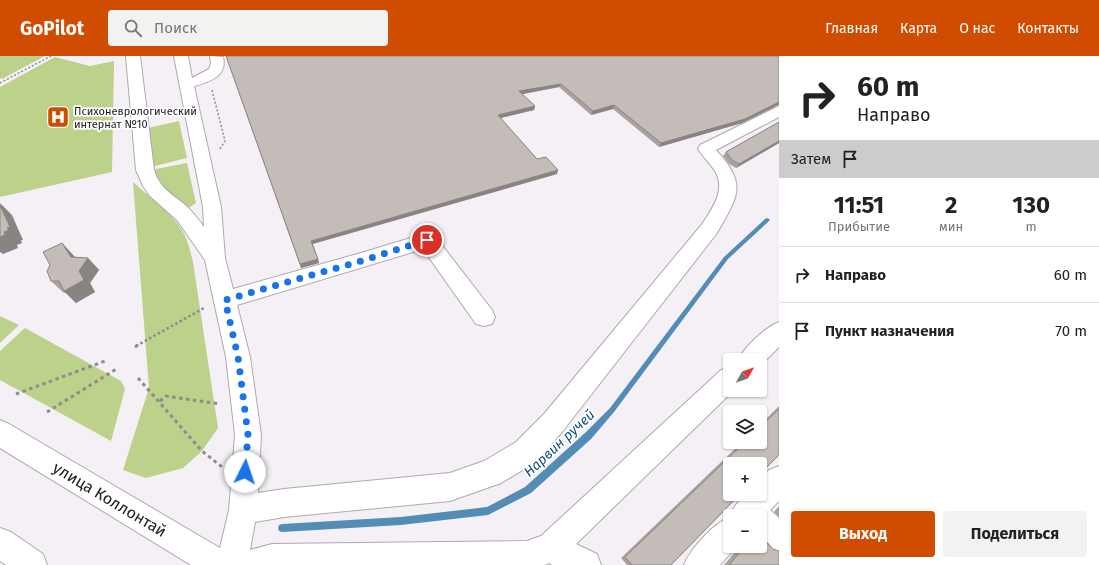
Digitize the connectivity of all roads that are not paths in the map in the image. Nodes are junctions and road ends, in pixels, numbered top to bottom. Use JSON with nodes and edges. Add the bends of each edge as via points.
{"nodes":[{"id":1,"x":133,"y":56,"type":"edge"},
{"id":2,"x":181,"y":56,"type":"edge"},
{"id":3,"x":216,"y":57,"type":"edge"},
{"id":4,"x":186,"y":84,"type":"junction"},
{"id":5,"x":779,"y":111,"type":"edge"},
{"id":6,"x":212,"y":207,"type":"junction"},
{"id":7,"x":183,"y":215,"type":"junction"},
{"id":8,"x":215,"y":258,"type":"junction"},
{"id":9,"x":225,"y":300,"type":"junction"},
{"id":10,"x":484,"y":316,"type":"dead end"},
{"id":11,"x":779,"y":332,"type":"edge"},
{"id":12,"x":757,"y":353,"type":"edge"},
{"id":13,"x":723,"y":385,"type":"edge"},
{"id":14,"x":0,"y":433,"type":"edge"},
{"id":15,"x":779,"y":480,"type":"edge"},
{"id":16,"x":758,"y":509,"type":"edge"},
{"id":17,"x":243,"y":510,"type":"junction"},
{"id":18,"x":767,"y":528,"type":"edge"},
{"id":19,"x":779,"y":538,"type":"edge"},
{"id":20,"x":723,"y":540,"type":"edge"},
{"id":21,"x":0,"y":543,"type":"edge"},
{"id":22,"x":550,"y":548,"type":"junction"},
{"id":23,"x":266,"y":563,"type":"edge"},
{"id":24,"x":704,"y":563,"type":"edge"},
{"id":25,"x":32,"y":565,"type":"edge"},
{"id":26,"x":220,"y":565,"type":"edge"},
{"id":27,"x":232,"y":565,"type":"edge"},
{"id":28,"x":586,"y":565,"type":"edge"}],
"edges":[{"from":1,"to":7,"type":"street","via":[[148,183]]},
{"from":2,"to":4,"type":"street"},
{"from":3,"to":4,"type":"street","via":[[219,63],[213,74]]},
{"from":4,"to":6,"type":"street"},
{"from":5,"to":17,"type":"street","via":[[706,149],[724,169],[728,180],[728,193],[724,204],[710,228],[553,423],[526,452],[491,473],[450,487],[284,503]]},
{"from":6,"to":7,"type":"street"},
{"from":6,"to":8,"type":"street"},
{"from":7,"to":8,"type":"street"},
{"from":8,"to":9,"type":"street"},
{"from":9,"to":10,"type":"street","via":[[427,240]]},
{"from":9,"to":17,"type":"street","via":[[238,357],[248,435]]},
{"from":11,"to":12,"type":"street"},
{"from":13,"to":22,"type":"street"},
{"from":14,"to":26,"type":"street","name":"улица Коллонтай"},
{"from":15,"to":16,"type":"street"},
{"from":17,"to":27,"type":"street"},
{"from":18,"to":19,"type":"street"},
{"from":20,"to":24,"type":"street"},
{"from":21,"to":25,"type":"street"},
{"from":22,"to":23,"type":"street","via":[[527,556]]},
{"from":22,"to":28,"type":"street"}]}
